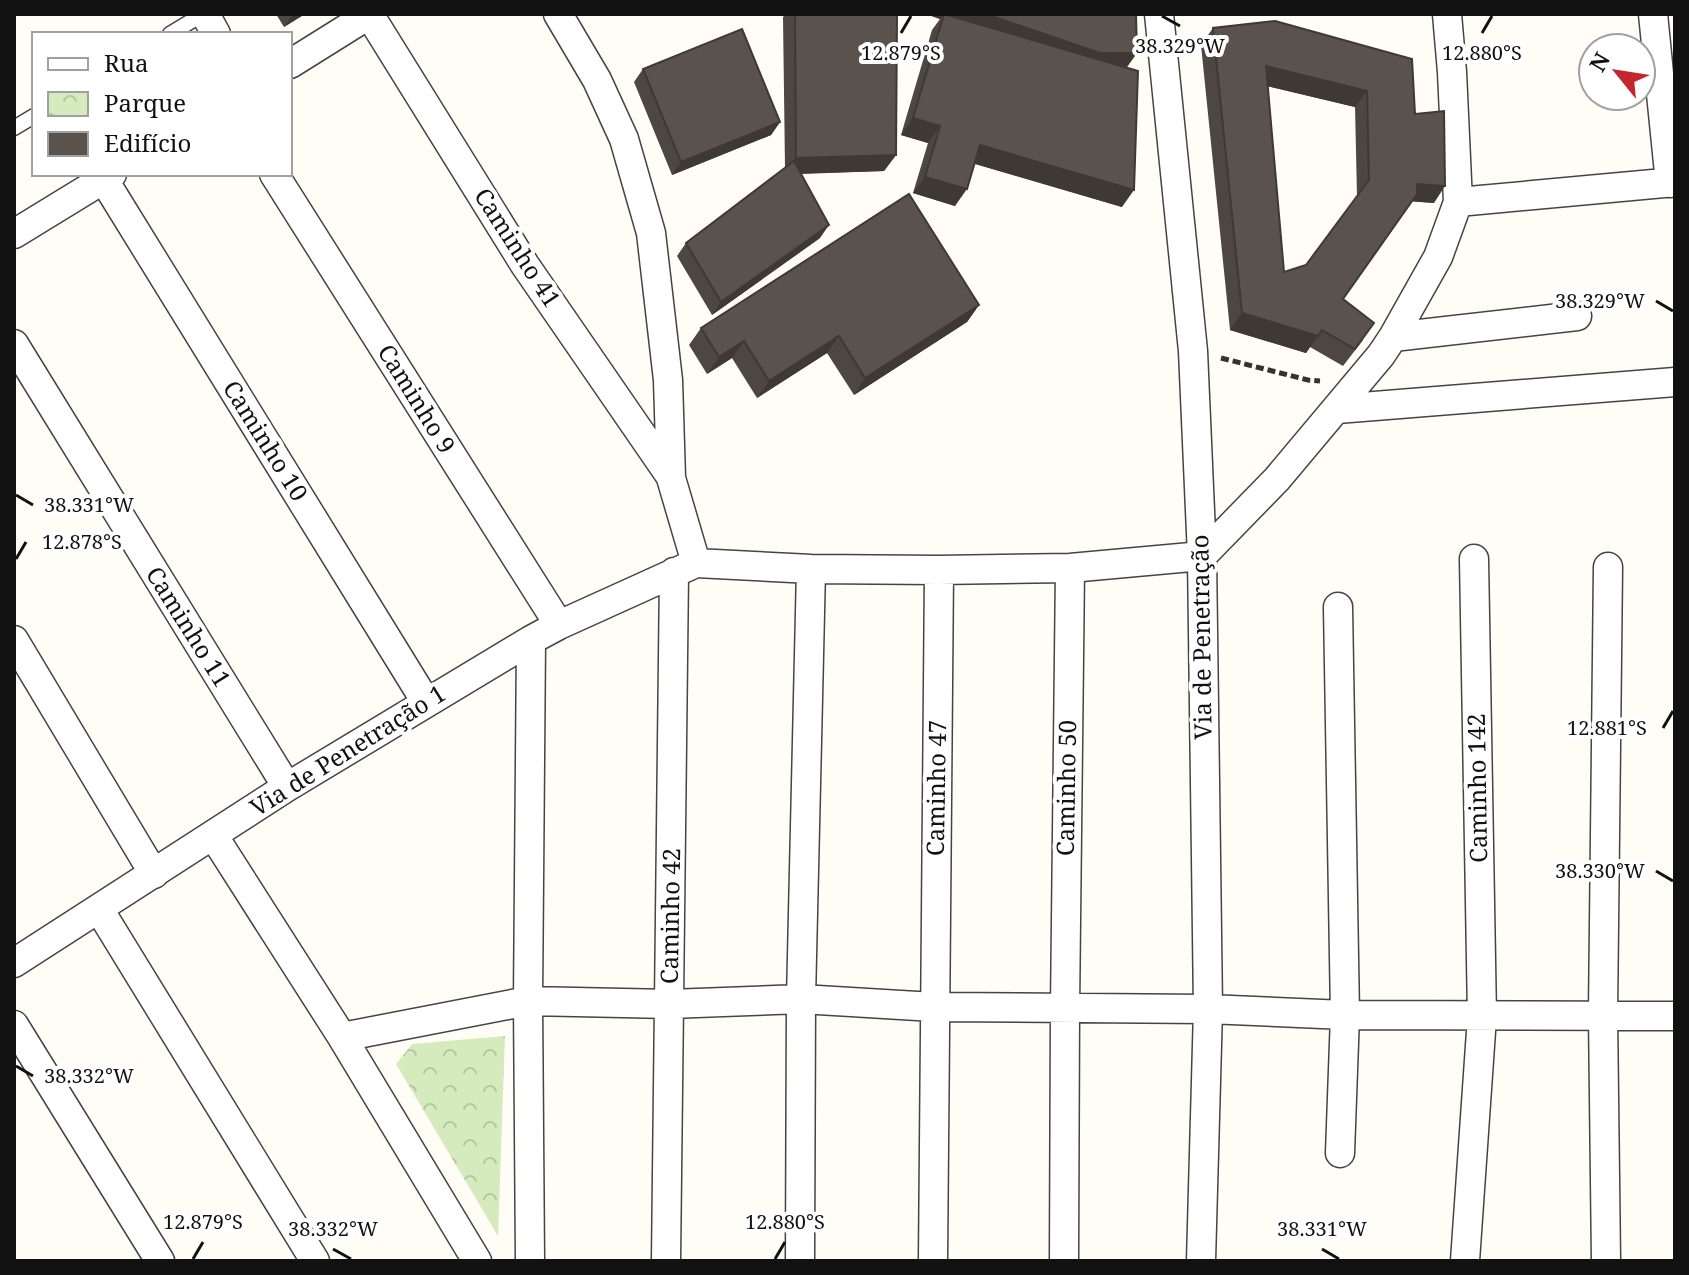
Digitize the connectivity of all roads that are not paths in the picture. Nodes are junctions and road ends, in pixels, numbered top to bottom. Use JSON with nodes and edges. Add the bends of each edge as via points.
{"nodes":[{"id":1,"x":204,"y":14,"type":"edge"},
{"id":2,"x":370,"y":14,"type":"edge"},
{"id":3,"x":558,"y":14,"type":"edge"},
{"id":4,"x":1159,"y":14,"type":"edge"},
{"id":5,"x":1447,"y":14,"type":"edge"},
{"id":6,"x":1653,"y":14,"type":"edge"},
{"id":7,"x":173,"y":32,"type":"edge"},
{"id":8,"x":215,"y":32,"type":"edge"},
{"id":9,"x":292,"y":63,"type":"edge"},
{"id":10,"x":32,"y":117,"type":"edge"},
{"id":11,"x":14,"y":128,"type":"edge"},
{"id":12,"x":275,"y":176,"type":"edge"},
{"id":13,"x":108,"y":177,"type":"edge"},
{"id":14,"x":1673,"y":182,"type":"edge"},
{"id":15,"x":1458,"y":202,"type":"junction"},
{"id":16,"x":14,"y":234,"type":"edge"},
{"id":17,"x":1577,"y":316,"type":"dead end"},
{"id":18,"x":14,"y":344,"type":"edge"},
{"id":19,"x":1387,"y":346,"type":"junction"},
{"id":20,"x":1675,"y":382,"type":"edge"},
{"id":21,"x":1337,"y":409,"type":"junction"},
{"id":22,"x":671,"y":478,"type":"junction"},
{"id":23,"x":1202,"y":556,"type":"junction"},
{"id":24,"x":1474,"y":559,"type":"dead end"},
{"id":25,"x":685,"y":567,"type":"junction"},
{"id":26,"x":1608,"y":567,"type":"dead end"},
{"id":27,"x":1070,"y":568,"type":"junction"},
{"id":28,"x":811,"y":569,"type":"junction"},
{"id":29,"x":939,"y":570,"type":"junction"},
{"id":30,"x":1338,"y":607,"type":"dead end"},
{"id":31,"x":559,"y":625,"type":"junction"},
{"id":32,"x":14,"y":640,"type":"edge"},
{"id":33,"x":531,"y":640,"type":"junction"},
{"id":34,"x":426,"y":702,"type":"junction"},
{"id":35,"x":287,"y":787,"type":"junction"},
{"id":36,"x":213,"y":835,"type":"junction"},
{"id":37,"x":154,"y":874,"type":"junction"},
{"id":38,"x":99,"y":909,"type":"junction"},
{"id":39,"x":16,"y":958,"type":"edge"},
{"id":40,"x":801,"y":999,"type":"junction"},
{"id":41,"x":528,"y":1001,"type":"junction"},
{"id":42,"x":670,"y":1004,"type":"junction"},
{"id":43,"x":934,"y":1007,"type":"junction"},
{"id":44,"x":1065,"y":1009,"type":"junction"},
{"id":45,"x":1208,"y":1009,"type":"junction"},
{"id":46,"x":1603,"y":1014,"type":"junction"},
{"id":47,"x":1345,"y":1015,"type":"junction"},
{"id":48,"x":1675,"y":1016,"type":"edge"},
{"id":49,"x":1482,"y":1017,"type":"junction"},
{"id":50,"x":14,"y":1025,"type":"edge"},
{"id":51,"x":342,"y":1037,"type":"junction"},
{"id":52,"x":1340,"y":1153,"type":"dead end"},
{"id":53,"x":160,"y":1261,"type":"edge"},
{"id":54,"x":315,"y":1261,"type":"edge"},
{"id":55,"x":477,"y":1261,"type":"edge"},
{"id":56,"x":530,"y":1261,"type":"edge"},
{"id":57,"x":666,"y":1261,"type":"edge"},
{"id":58,"x":800,"y":1261,"type":"edge"},
{"id":59,"x":933,"y":1261,"type":"edge"},
{"id":60,"x":1064,"y":1261,"type":"edge"},
{"id":61,"x":1201,"y":1261,"type":"edge"},
{"id":62,"x":1465,"y":1261,"type":"edge"},
{"id":63,"x":1606,"y":1261,"type":"edge"}],
"edges":[{"from":1,"to":7,"type":"lane"},
{"from":1,"to":8,"type":"street"},
{"from":2,"to":9,"type":"street"},
{"from":2,"to":22,"type":"street","name":"Caminho 41","via":[[525,265]]},
{"from":3,"to":22,"type":"street","via":[[624,139],[651,233],[668,380]]},
{"from":4,"to":23,"type":"street","name":"Via de Penetração","via":[[1193,351]]},
{"from":5,"to":15,"type":"street"},
{"from":6,"to":14,"type":"street"},
{"from":10,"to":11,"type":"lane"},
{"from":12,"to":31,"type":"street","name":"Caminho 9"},
{"from":13,"to":16,"type":"street"},
{"from":13,"to":34,"type":"street","name":"Caminho 10"},
{"from":14,"to":15,"type":"street"},
{"from":15,"to":19,"type":"street","via":[[1438,257]]},
{"from":17,"to":19,"type":"street"},
{"from":18,"to":35,"type":"street","name":"Caminho 11"},
{"from":19,"to":21,"type":"street"},
{"from":20,"to":21,"type":"street"},
{"from":21,"to":23,"type":"street"},
{"from":22,"to":25,"type":"street","name":"Caminho 42"},
{"from":23,"to":27,"type":"street"},
{"from":23,"to":45,"type":"street","name":"Via de Penetração"},
{"from":24,"to":49,"type":"street","name":"Caminho 142"},
{"from":25,"to":28,"type":"street"},
{"from":25,"to":31,"type":"street","name":"Via de Penetração 1"},
{"from":25,"to":42,"type":"street","name":"Caminho 42"},
{"from":26,"to":46,"type":"street"},
{"from":27,"to":29,"type":"street"},
{"from":27,"to":44,"type":"street","name":"Caminho 50"},
{"from":28,"to":29,"type":"street"},
{"from":28,"to":40,"type":"street"},
{"from":29,"to":43,"type":"street","name":"Caminho 47"},
{"from":30,"to":47,"type":"street"},
{"from":31,"to":33,"type":"street","name":"Via de Penetração 1"},
{"from":32,"to":37,"type":"street"},
{"from":33,"to":34,"type":"street","name":"Via de Penetração 1"},
{"from":33,"to":41,"type":"street"},
{"from":34,"to":35,"type":"street","name":"Via de Penetração 1"},
{"from":35,"to":36,"type":"street","name":"Via de Penetração 1"},
{"from":36,"to":37,"type":"street","name":"Via de Penetração 1"},
{"from":36,"to":51,"type":"street"},
{"from":37,"to":38,"type":"street","name":"Via de Penetração 1"},
{"from":38,"to":39,"type":"street","name":"Via de Penetração 1"},
{"from":38,"to":54,"type":"street"},
{"from":40,"to":42,"type":"street"},
{"from":40,"to":43,"type":"street"},
{"from":40,"to":58,"type":"street"},
{"from":41,"to":42,"type":"street"},
{"from":41,"to":51,"type":"street"},
{"from":41,"to":56,"type":"street"},
{"from":42,"to":57,"type":"street","name":"Caminho 42"},
{"from":43,"to":44,"type":"street"},
{"from":43,"to":59,"type":"street","name":"Caminho 47"},
{"from":44,"to":45,"type":"street"},
{"from":44,"to":60,"type":"street","name":"Caminho 50"},
{"from":45,"to":47,"type":"street"},
{"from":45,"to":61,"type":"street","name":"Via de Penetração"},
{"from":46,"to":48,"type":"street"},
{"from":46,"to":49,"type":"street"},
{"from":46,"to":63,"type":"street"},
{"from":47,"to":49,"type":"street"},
{"from":47,"to":52,"type":"street"},
{"from":49,"to":62,"type":"street","name":"Caminho 142"},
{"from":50,"to":53,"type":"street"},
{"from":51,"to":55,"type":"street"}]}
